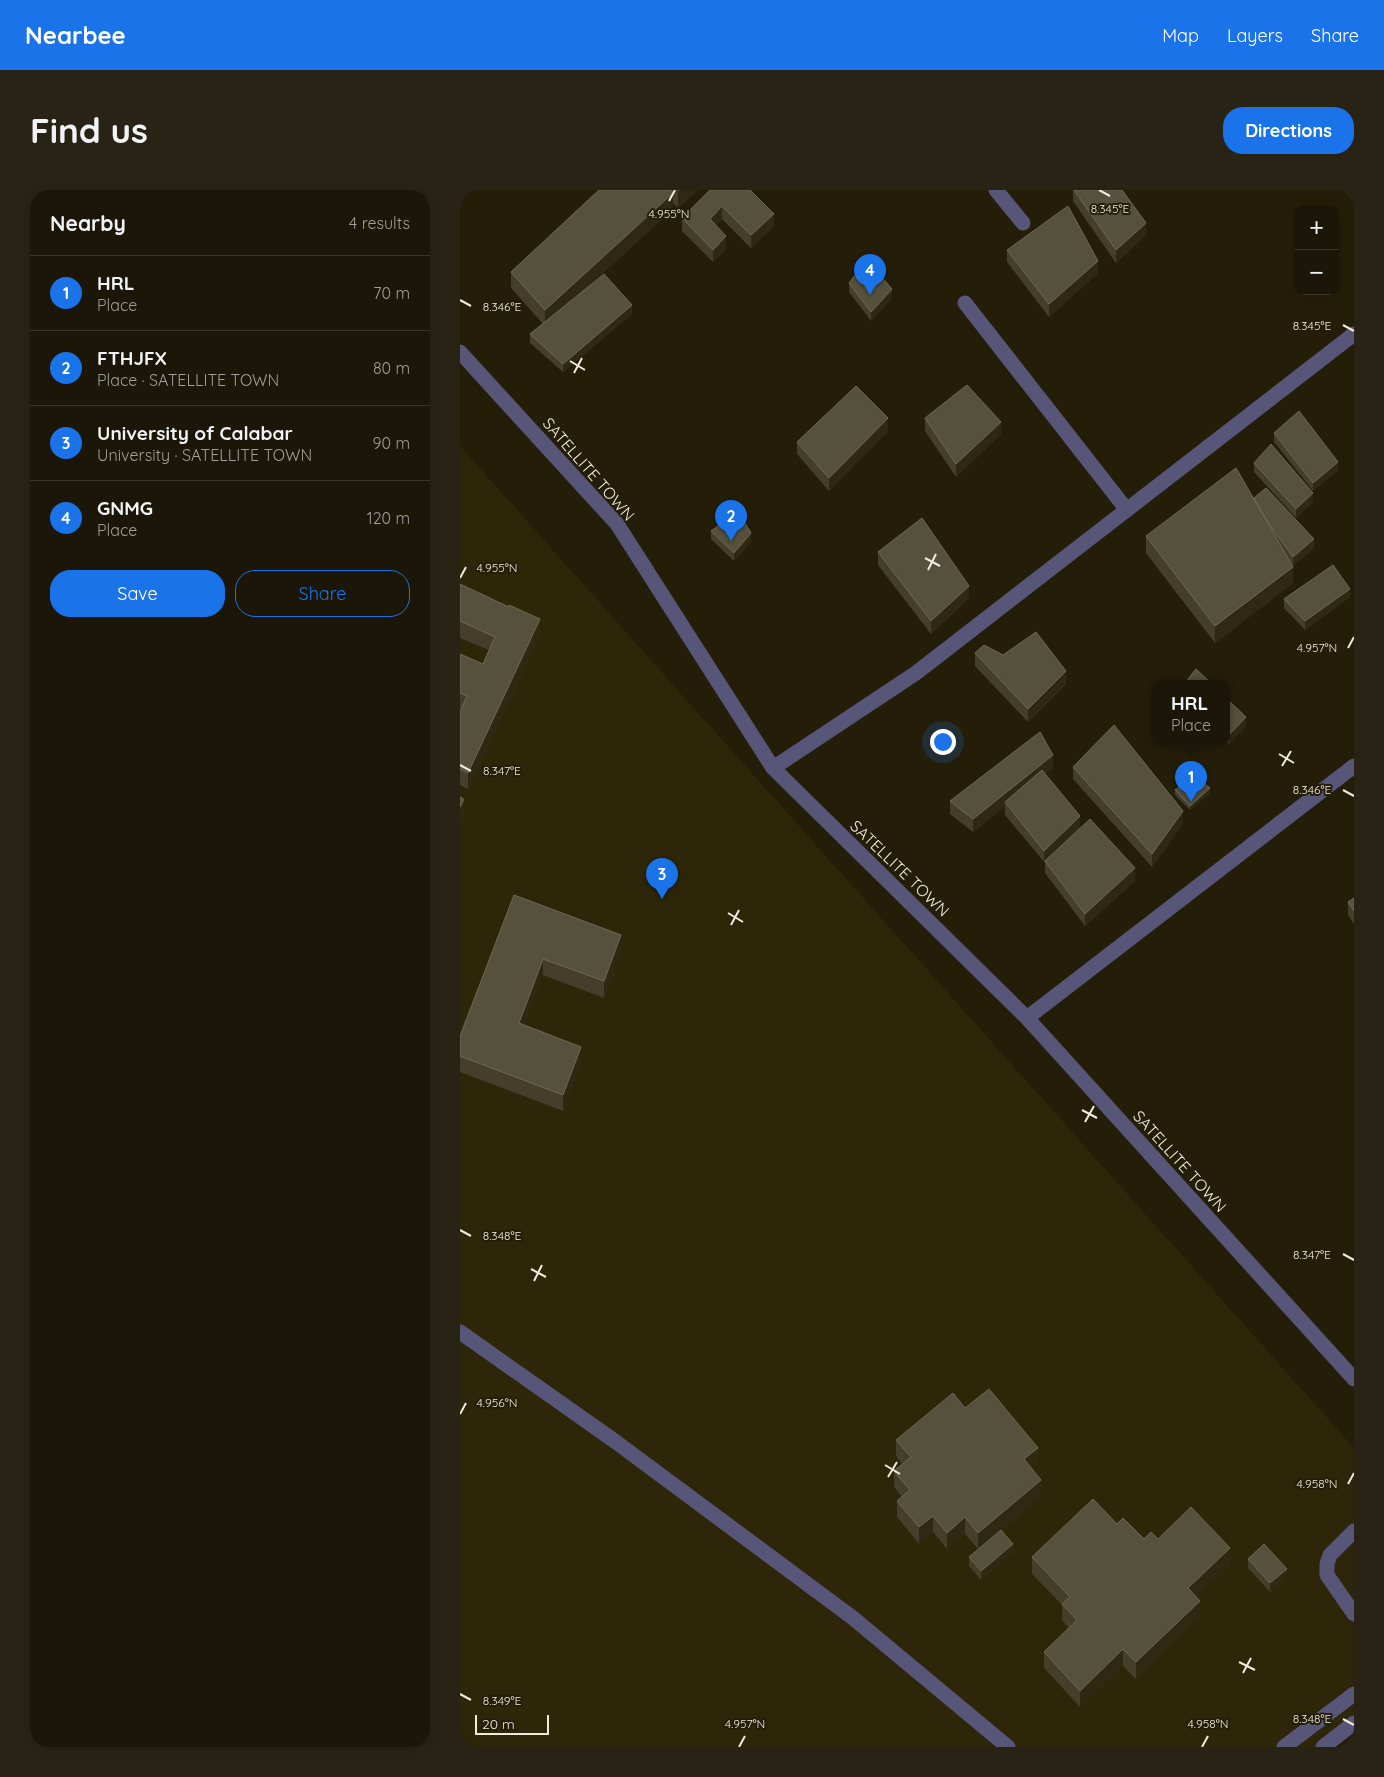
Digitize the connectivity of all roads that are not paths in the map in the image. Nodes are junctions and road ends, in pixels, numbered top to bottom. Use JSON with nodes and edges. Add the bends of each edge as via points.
{"nodes":[{"id":1,"x":996,"y":190,"type":"edge"},
{"id":2,"x":1023,"y":223,"type":"dead end"},
{"id":3,"x":965,"y":304,"type":"dead end"},
{"id":4,"x":1354,"y":334,"type":"edge"},
{"id":5,"x":460,"y":352,"type":"edge"},
{"id":6,"x":1127,"y":510,"type":"junction"},
{"id":7,"x":1354,"y":766,"type":"edge"},
{"id":8,"x":773,"y":768,"type":"junction"},
{"id":9,"x":1027,"y":1018,"type":"junction"},
{"id":10,"x":460,"y":1332,"type":"edge"},
{"id":11,"x":1354,"y":1379,"type":"edge"},
{"id":12,"x":1354,"y":1532,"type":"edge"},
{"id":13,"x":1351,"y":1605,"type":"edge"},
{"id":14,"x":1354,"y":1694,"type":"edge"},
{"id":15,"x":1354,"y":1724,"type":"edge"},
{"id":16,"x":1008,"y":1747,"type":"edge"},
{"id":17,"x":1284,"y":1747,"type":"edge"},
{"id":18,"x":1323,"y":1747,"type":"edge"}],
"edges":[{"from":1,"to":2,"type":"street"},
{"from":3,"to":6,"type":"street"},
{"from":4,"to":6,"type":"street"},
{"from":5,"to":8,"type":"street","name":"SATELLITE TOWN","via":[[617,524]]},
{"from":6,"to":8,"type":"street","via":[[916,673]]},
{"from":7,"to":9,"type":"street"},
{"from":8,"to":9,"type":"street","name":"SATELLITE TOWN"},
{"from":9,"to":11,"type":"street","name":"SATELLITE TOWN"},
{"from":10,"to":16,"type":"street","via":[[616,1442],[853,1618]]},
{"from":12,"to":13,"type":"street","via":[[1330,1555],[1326,1564],[1327,1575]]},
{"from":14,"to":17,"type":"street"},
{"from":15,"to":18,"type":"street"}]}
